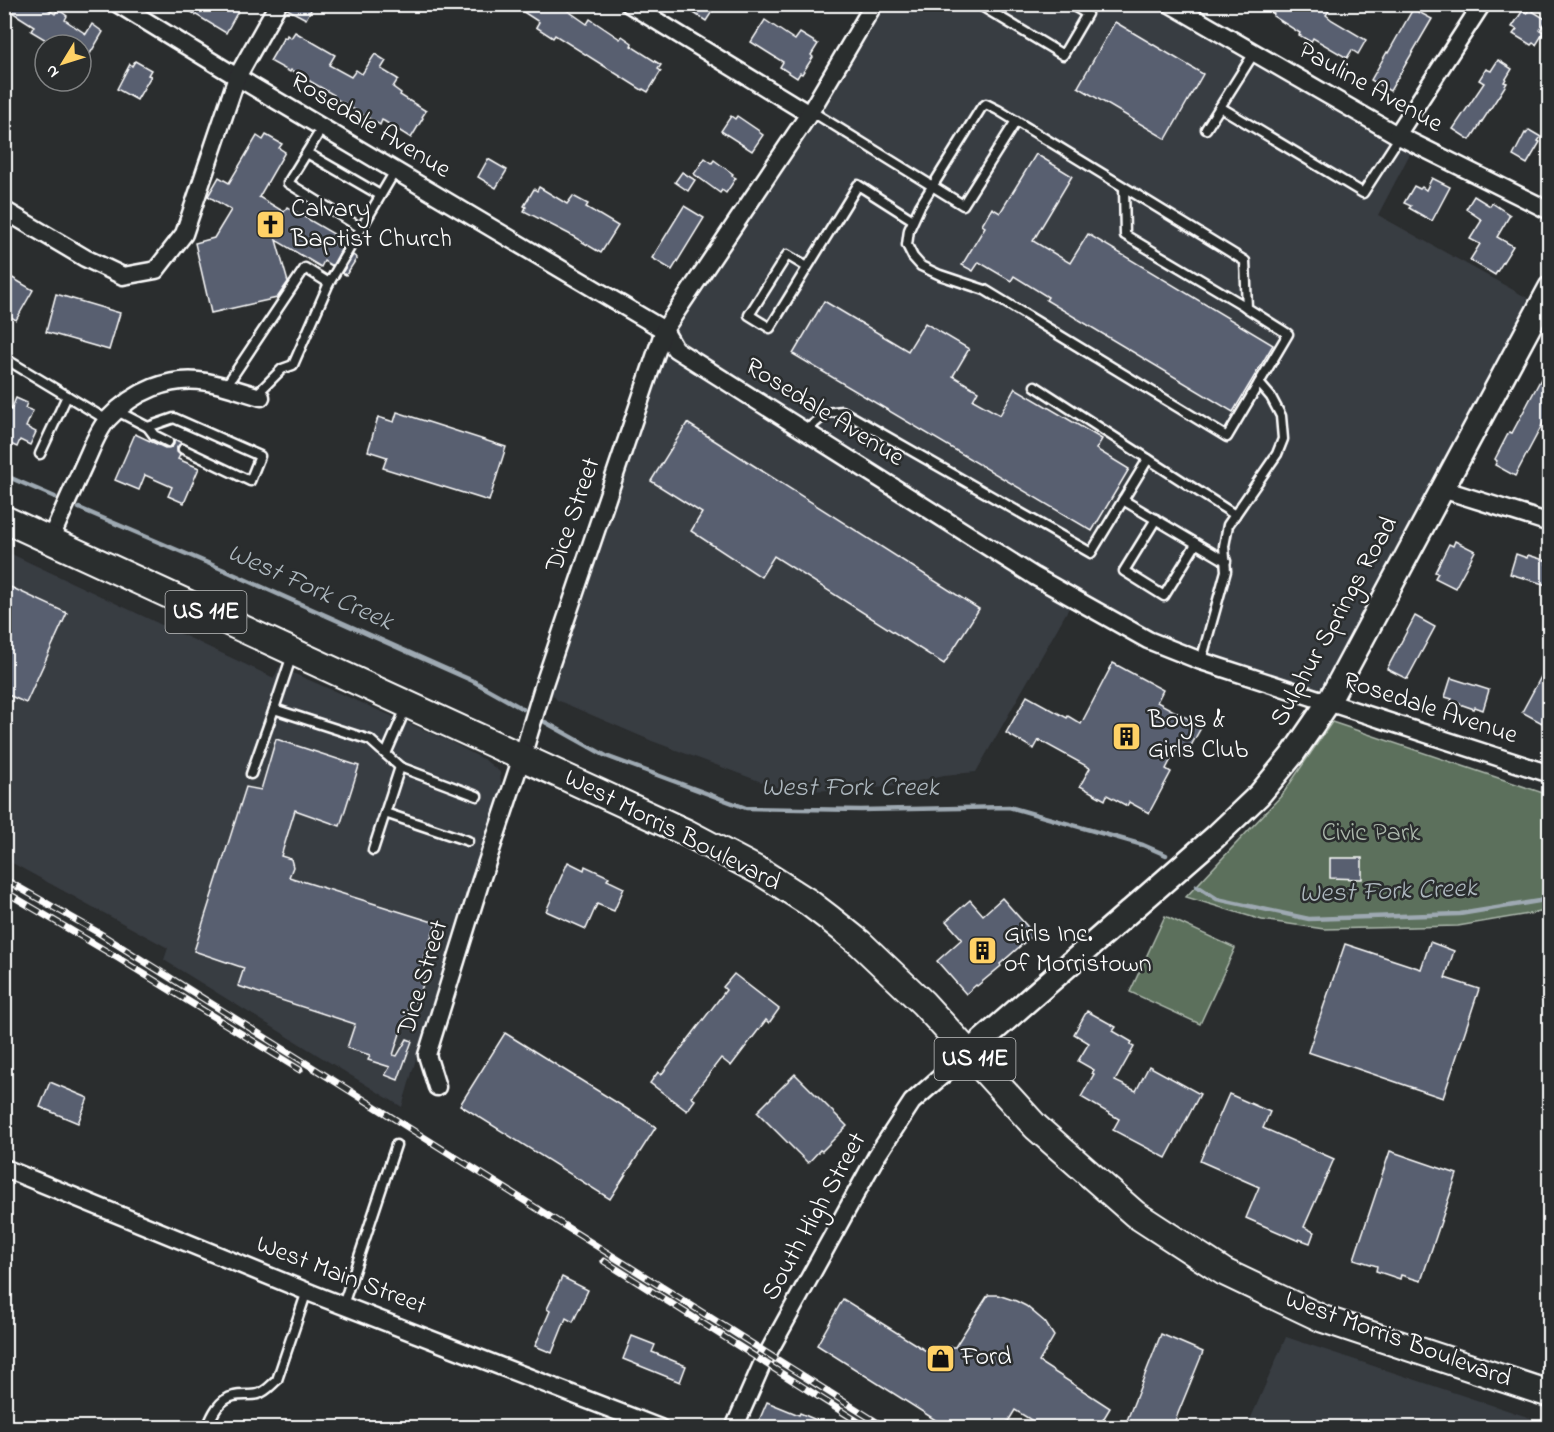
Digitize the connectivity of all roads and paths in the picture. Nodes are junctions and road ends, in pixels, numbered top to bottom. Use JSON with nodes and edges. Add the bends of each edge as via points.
{"nodes":[{"id":1,"x":118,"y":4,"type":"edge"},
{"id":2,"x":278,"y":4,"type":"edge"},
{"id":3,"x":629,"y":4,"type":"edge"},
{"id":4,"x":874,"y":4,"type":"edge"},
{"id":5,"x":978,"y":4,"type":"edge"},
{"id":6,"x":1070,"y":4,"type":"edge"},
{"id":7,"x":1170,"y":4,"type":"edge"},
{"id":8,"x":1482,"y":4,"type":"edge"},
{"id":9,"x":1254,"y":53,"type":"junction"},
{"id":10,"x":237,"y":77,"type":"junction"},
{"id":11,"x":1220,"y":108,"type":"junction"},
{"id":12,"x":810,"y":112,"type":"junction"},
{"id":13,"x":1016,"y":121,"type":"junction"},
{"id":14,"x":322,"y":128,"type":"junction"},
{"id":15,"x":1206,"y":129,"type":"dead end"},
{"id":16,"x":1398,"y":135,"type":"junction"},
{"id":17,"x":307,"y":153,"type":"junction"},
{"id":18,"x":395,"y":171,"type":"junction"},
{"id":19,"x":932,"y":186,"type":"junction"},
{"id":20,"x":1124,"y":187,"type":"junction"},
{"id":21,"x":380,"y":195,"type":"junction"},
{"id":22,"x":4,"y":210,"type":"edge"},
{"id":23,"x":1550,"y":211,"type":"edge"},
{"id":24,"x":913,"y":220,"type":"junction"},
{"id":25,"x":362,"y":228,"type":"junction"},
{"id":26,"x":807,"y":267,"type":"junction"},
{"id":27,"x":329,"y":283,"type":"junction"},
{"id":28,"x":1550,"y":288,"type":"edge"},
{"id":29,"x":1247,"y":308,"type":"junction"},
{"id":30,"x":664,"y":330,"type":"junction"},
{"id":31,"x":4,"y":357,"type":"edge"},
{"id":32,"x":1259,"y":383,"type":"junction"},
{"id":33,"x":1035,"y":386,"type":"dead end"},
{"id":34,"x":225,"y":387,"type":"junction"},
{"id":35,"x":67,"y":396,"type":"junction"},
{"id":36,"x":258,"y":396,"type":"joint"},
{"id":37,"x":112,"y":416,"type":"junction"},
{"id":38,"x":148,"y":427,"type":"junction"},
{"id":39,"x":805,"y":431,"type":"junction"},
{"id":40,"x":168,"y":442,"type":"dead end"},
{"id":41,"x":183,"y":449,"type":"dead end"},
{"id":42,"x":40,"y":454,"type":"dead end"},
{"id":43,"x":1149,"y":459,"type":"junction"},
{"id":44,"x":1442,"y":489,"type":"junction"},
{"id":45,"x":1123,"y":500,"type":"junction"},
{"id":46,"x":1235,"y":515,"type":"junction"},
{"id":47,"x":4,"y":519,"type":"edge"},
{"id":48,"x":1156,"y":519,"type":"junction"},
{"id":49,"x":1550,"y":523,"type":"edge"},
{"id":50,"x":50,"y":540,"type":"junction"},
{"id":51,"x":1196,"y":544,"type":"junction"},
{"id":52,"x":1226,"y":561,"type":"junction"},
{"id":53,"x":293,"y":652,"type":"junction"},
{"id":54,"x":1202,"y":661,"type":"junction"},
{"id":55,"x":1328,"y":703,"type":"junction"},
{"id":56,"x":408,"y":704,"type":"junction"},
{"id":57,"x":274,"y":709,"type":"junction"},
{"id":58,"x":386,"y":754,"type":"junction"},
{"id":59,"x":522,"y":757,"type":"junction"},
{"id":60,"x":400,"y":767,"type":"junction"},
{"id":61,"x":251,"y":774,"type":"dead end"},
{"id":62,"x":1550,"y":774,"type":"edge"},
{"id":63,"x":477,"y":796,"type":"dead end"},
{"id":64,"x":385,"y":813,"type":"junction"},
{"id":65,"x":468,"y":841,"type":"dead end"},
{"id":66,"x":374,"y":850,"type":"dead end"},
{"id":67,"x":969,"y":1052,"type":"junction"},
{"id":68,"x":437,"y":1087,"type":"dead end"},
{"id":69,"x":396,"y":1145,"type":"dead end"},
{"id":70,"x":4,"y":1168,"type":"edge"},
{"id":71,"x":307,"y":1291,"type":"junction"},
{"id":72,"x":343,"y":1305,"type":"junction"},
{"id":73,"x":1550,"y":1394,"type":"edge"},
{"id":74,"x":207,"y":1428,"type":"edge"},
{"id":75,"x":660,"y":1428,"type":"edge"},
{"id":76,"x":734,"y":1428,"type":"edge"}],
"edges":[{"from":1,"to":10,"type":"street","name":"Rosedale Avenue"},
{"from":2,"to":10,"type":"street"},
{"from":3,"to":12,"type":"street"},
{"from":4,"to":12,"type":"street","name":"Dice Street"},
{"from":5,"to":6,"type":"lane","via":[[1063,55],[1087,14]]},
{"from":7,"to":9,"type":"street","name":"Pauline Avenue"},
{"from":8,"to":16,"type":"street"},
{"from":9,"to":11,"type":"lane"},
{"from":9,"to":16,"type":"street","name":"Pauline Avenue"},
{"from":10,"to":14,"type":"street","name":"Rosedale Avenue"},
{"from":10,"to":22,"type":"street","via":[[184,234],[156,270],[123,276]]},
{"from":11,"to":15,"type":"lane"},
{"from":11,"to":16,"type":"lane","via":[[1363,193]]},
{"from":12,"to":19,"type":"lane"},
{"from":12,"to":30,"type":"street","name":"Dice Street"},
{"from":13,"to":19,"type":"lane","via":[[986,104]]},
{"from":13,"to":19,"type":"lane","via":[[963,205]]},
{"from":13,"to":20,"type":"lane"},
{"from":14,"to":17,"type":"lane"},
{"from":14,"to":18,"type":"street","name":"Rosedale Avenue"},
{"from":16,"to":23,"type":"street","name":"Pauline Avenue"},
{"from":17,"to":21,"type":"lane"},
{"from":17,"to":25,"type":"lane","via":[[288,183]]},
{"from":18,"to":21,"type":"lane"},
{"from":18,"to":30,"type":"street","name":"Rosedale Avenue"},
{"from":19,"to":24,"type":"lane"},
{"from":20,"to":29,"type":"lane","via":[[1245,261]]},
{"from":20,"to":29,"type":"lane","via":[[1125,235]]},
{"from":21,"to":25,"type":"lane"},
{"from":24,"to":26,"type":"lane","via":[[858,185]]},
{"from":24,"to":32,"type":"lane","via":[[907,245],[921,266],[985,290],[1227,437]]},
{"from":25,"to":27,"type":"lane"},
{"from":26,"to":26,"type":"lane","via":[[770,328],[749,315],[787,255]]},
{"from":27,"to":34,"type":"lane","via":[[305,268]]},
{"from":27,"to":36,"type":"lane","via":[[292,364],[282,369]]},
{"from":28,"to":44,"type":"street","name":"Sulphur Springs Road"},
{"from":29,"to":32,"type":"lane","via":[[1288,334]]},
{"from":30,"to":39,"type":"street","name":"Rosedale Avenue","via":[[675,349]]},
{"from":30,"to":59,"type":"street","name":"Dice Street"},
{"from":31,"to":35,"type":"lane"},
{"from":32,"to":46,"type":"lane","via":[[1281,416],[1283,439]]},
{"from":33,"to":43,"type":"lane"},
{"from":34,"to":36,"type":"street"},
{"from":34,"to":37,"type":"street","via":[[196,381],[158,385],[134,396]]},
{"from":35,"to":37,"type":"lane"},
{"from":35,"to":42,"type":"lane"},
{"from":37,"to":38,"type":"lane"},
{"from":37,"to":50,"type":"street","via":[[94,442]]},
{"from":38,"to":40,"type":"lane"},
{"from":38,"to":41,"type":"lane","via":[[174,418],[260,456],[250,481]]},
{"from":39,"to":45,"type":"lane","via":[[827,413],[842,411],[1091,553]]},
{"from":39,"to":54,"type":"street","name":"Rosedale Avenue","via":[[1034,576],[1148,640]]},
{"from":43,"to":45,"type":"lane"},
{"from":43,"to":46,"type":"lane"},
{"from":44,"to":49,"type":"street"},
{"from":44,"to":55,"type":"street","name":"Sulphur Springs Road"},
{"from":45,"to":48,"type":"lane"},
{"from":46,"to":52,"type":"lane","via":[[1228,525]]},
{"from":47,"to":50,"type":"main road","name":"West Morris Boulevard","number":"US 11E"},
{"from":48,"to":51,"type":"lane"},
{"from":48,"to":51,"type":"lane","via":[[1124,572],[1164,596]]},
{"from":50,"to":53,"type":"main road","name":"West Morris Boulevard","number":"US 11E"},
{"from":51,"to":52,"type":"lane"},
{"from":52,"to":54,"type":"lane"},
{"from":53,"to":56,"type":"main road","name":"West Morris Boulevard","number":"US 11E"},
{"from":53,"to":57,"type":"lane"},
{"from":54,"to":55,"type":"street","name":"Rosedale Avenue"},
{"from":55,"to":62,"type":"street","name":"Rosedale Avenue"},
{"from":55,"to":67,"type":"street","name":"Sulphur Springs Road","via":[[1293,754],[1215,837]]},
{"from":56,"to":58,"type":"lane"},
{"from":56,"to":59,"type":"main road","name":"West Morris Boulevard","number":"US 11E"},
{"from":57,"to":58,"type":"lane","via":[[370,740]]},
{"from":57,"to":61,"type":"lane"},
{"from":58,"to":60,"type":"lane"},
{"from":59,"to":67,"type":"main road","name":"West Morris Boulevard","number":"US 11E","via":[[706,842],[808,902],[860,943]]},
{"from":59,"to":68,"type":"street","name":"Dice Street","via":[[427,1055]]},
{"from":60,"to":63,"type":"lane"},
{"from":60,"to":64,"type":"lane"},
{"from":64,"to":65,"type":"lane"},
{"from":64,"to":66,"type":"lane"},
{"from":67,"to":73,"type":"main road","name":"West Morris Boulevard","number":"US 11E","via":[[1036,1127],[1135,1214],[1224,1272],[1323,1319]]},
{"from":67,"to":76,"type":"street","name":"South High Street","via":[[912,1102],[876,1156],[763,1362]]},
{"from":69,"to":72,"type":"lane"},
{"from":70,"to":71,"type":"street","name":"West Main Street"},
{"from":71,"to":72,"type":"street","name":"West Main Street"},
{"from":71,"to":74,"type":"lane","via":[[277,1380],[258,1394],[232,1396],[224,1401]]},
{"from":72,"to":75,"type":"street","name":"West Main Street"}]}
